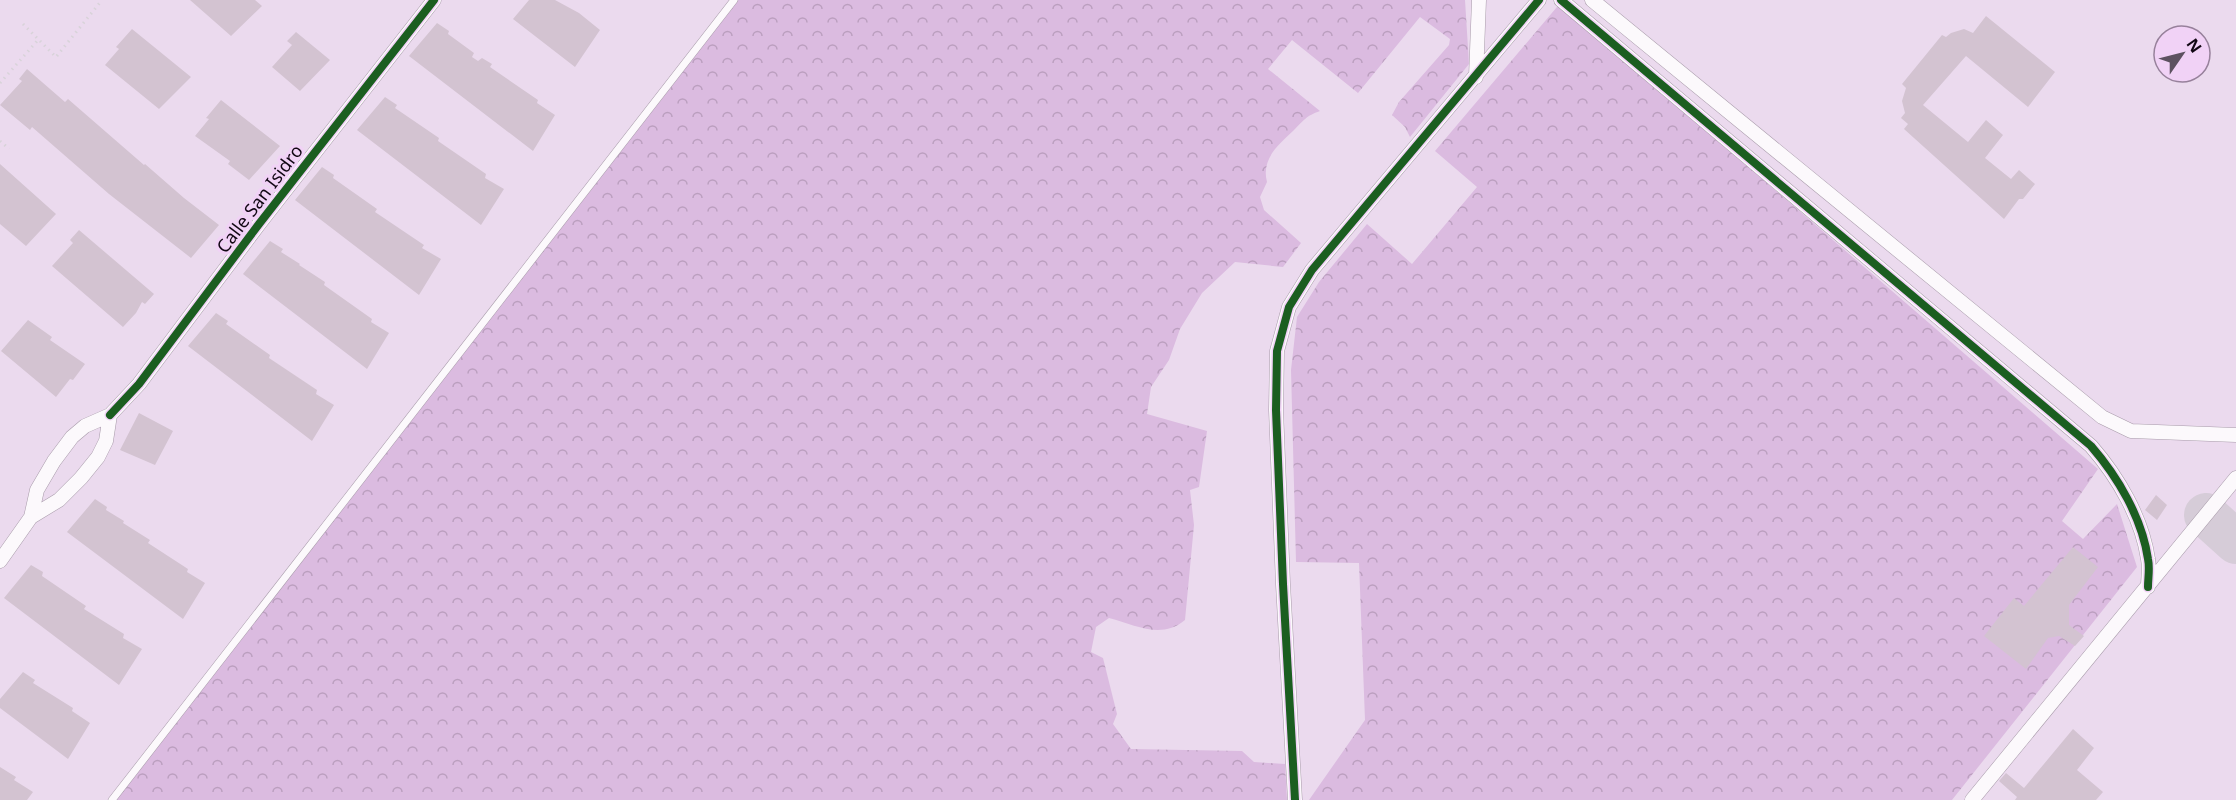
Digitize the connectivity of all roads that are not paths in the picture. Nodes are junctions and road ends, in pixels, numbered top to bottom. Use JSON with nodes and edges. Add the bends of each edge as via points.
{"nodes":[{"id":1,"x":434,"y":0,"type":"edge"},
{"id":2,"x":735,"y":0,"type":"edge"},
{"id":3,"x":1479,"y":0,"type":"edge"},
{"id":4,"x":1539,"y":0,"type":"edge"},
{"id":5,"x":1561,"y":0,"type":"edge"},
{"id":6,"x":1592,"y":0,"type":"edge"},
{"id":7,"x":1476,"y":77,"type":"junction"},
{"id":8,"x":110,"y":415,"type":"junction"},
{"id":9,"x":2236,"y":435,"type":"edge"},
{"id":10,"x":2236,"y":478,"type":"edge"},
{"id":11,"x":31,"y":517,"type":"junction"},
{"id":12,"x":0,"y":561,"type":"edge"},
{"id":13,"x":2148,"y":587,"type":"junction"},
{"id":14,"x":112,"y":800,"type":"edge"},
{"id":15,"x":1295,"y":800,"type":"edge"},
{"id":16,"x":1972,"y":800,"type":"edge"}],
"edges":[{"from":1,"to":8,"type":"street","name":"Calle San Isidro","via":[[139,384]]},
{"from":2,"to":14,"type":"lane"},
{"from":3,"to":7,"type":"street"},
{"from":4,"to":7,"type":"street"},
{"from":5,"to":13,"type":"street","via":[[2091,446],[2118,484],[2142,531],[2149,561]]},
{"from":6,"to":9,"type":"street","via":[[2102,417],[2131,431]]},
{"from":7,"to":15,"type":"street","via":[[1312,270],[1289,307],[1282,328],[1277,351],[1276,410]]},
{"from":8,"to":11,"type":"street","name":"Calle San Isidro","via":[[106,441],[98,457],[59,500]]},
{"from":8,"to":11,"type":"street","name":"Calle San Isidro","via":[[85,426],[72,437],[37,490]]},
{"from":10,"to":13,"type":"street"},
{"from":11,"to":12,"type":"street","name":"Calle San Isidro"},
{"from":13,"to":16,"type":"street"}]}
